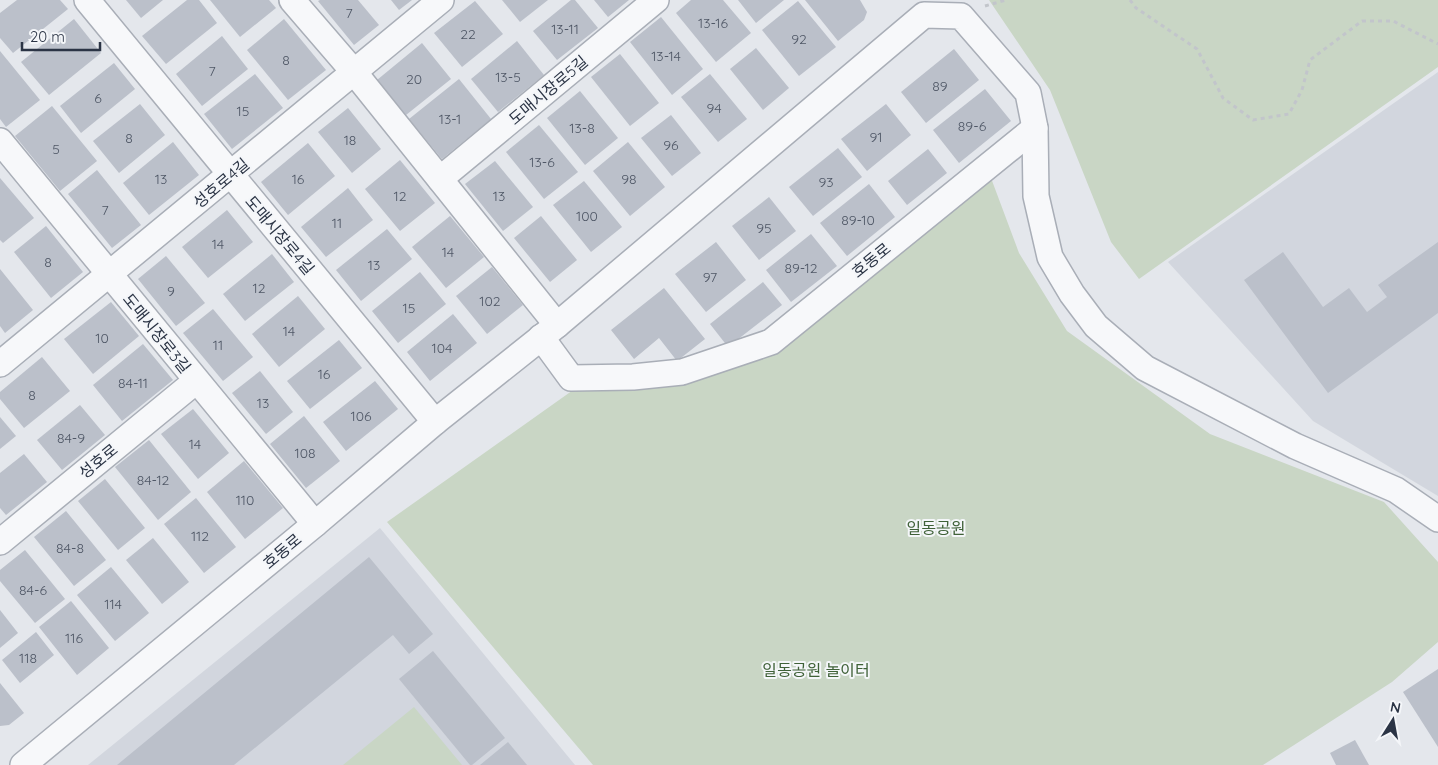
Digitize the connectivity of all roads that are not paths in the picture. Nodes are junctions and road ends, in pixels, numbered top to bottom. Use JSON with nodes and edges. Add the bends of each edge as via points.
{"nodes":[{"id":1,"x":87,"y":0,"type":"edge"},
{"id":2,"x":292,"y":0,"type":"edge"},
{"id":3,"x":441,"y":0,"type":"edge"},
{"id":4,"x":656,"y":0,"type":"edge"},
{"id":5,"x":918,"y":7,"type":"edge"},
{"id":6,"x":970,"y":7,"type":"edge"},
{"id":7,"x":354,"y":72,"type":"junction"},
{"id":8,"x":1035,"y":128,"type":"junction"},
{"id":9,"x":0,"y":142,"type":"edge"},
{"id":10,"x":231,"y":175,"type":"junction"},
{"id":11,"x":440,"y":180,"type":"junction"},
{"id":12,"x":110,"y":274,"type":"junction"},
{"id":13,"x":549,"y":331,"type":"junction"},
{"id":14,"x":0,"y":364,"type":"edge"},
{"id":15,"x":196,"y":380,"type":"junction"},
{"id":16,"x":435,"y":422,"type":"junction"},
{"id":17,"x":1438,"y":519,"type":"edge"},
{"id":18,"x":315,"y":524,"type":"junction"},
{"id":19,"x":0,"y":542,"type":"edge"},
{"id":20,"x":24,"y":765,"type":"edge"}],
"edges":[{"from":1,"to":10,"type":"street","name":"도매시장로4길"},
{"from":2,"to":7,"type":"street"},
{"from":3,"to":7,"type":"street","name":"성호로4길"},
{"from":4,"to":11,"type":"street","name":"도매시장로5길"},
{"from":5,"to":6,"type":"street","name":"호동로"},
{"from":5,"to":13,"type":"street","name":"호동로"},
{"from":6,"to":8,"type":"street","via":[[1028,93]]},
{"from":7,"to":10,"type":"street","name":"성호로4길"},
{"from":7,"to":11,"type":"street"},
{"from":8,"to":13,"type":"street","name":"호동로","via":[[771,342],[682,372],[571,378]]},
{"from":8,"to":17,"type":"street","via":[[1036,196],[1050,257],[1096,326],[1146,368],[1295,446],[1396,490]]},
{"from":9,"to":12,"type":"street","name":"도매시장로3길"},
{"from":10,"to":12,"type":"street","name":"성호로4길"},
{"from":10,"to":16,"type":"street","name":"도매시장로4길"},
{"from":11,"to":13,"type":"street"},
{"from":12,"to":14,"type":"street","name":"성호로4길"},
{"from":12,"to":15,"type":"street","name":"도매시장로3길"},
{"from":13,"to":16,"type":"street","name":"호동로"},
{"from":15,"to":18,"type":"street","name":"도매시장로3길"},
{"from":15,"to":19,"type":"street","name":"성호로"},
{"from":16,"to":18,"type":"street","name":"호동로"},
{"from":18,"to":20,"type":"street","name":"호동로"}]}
